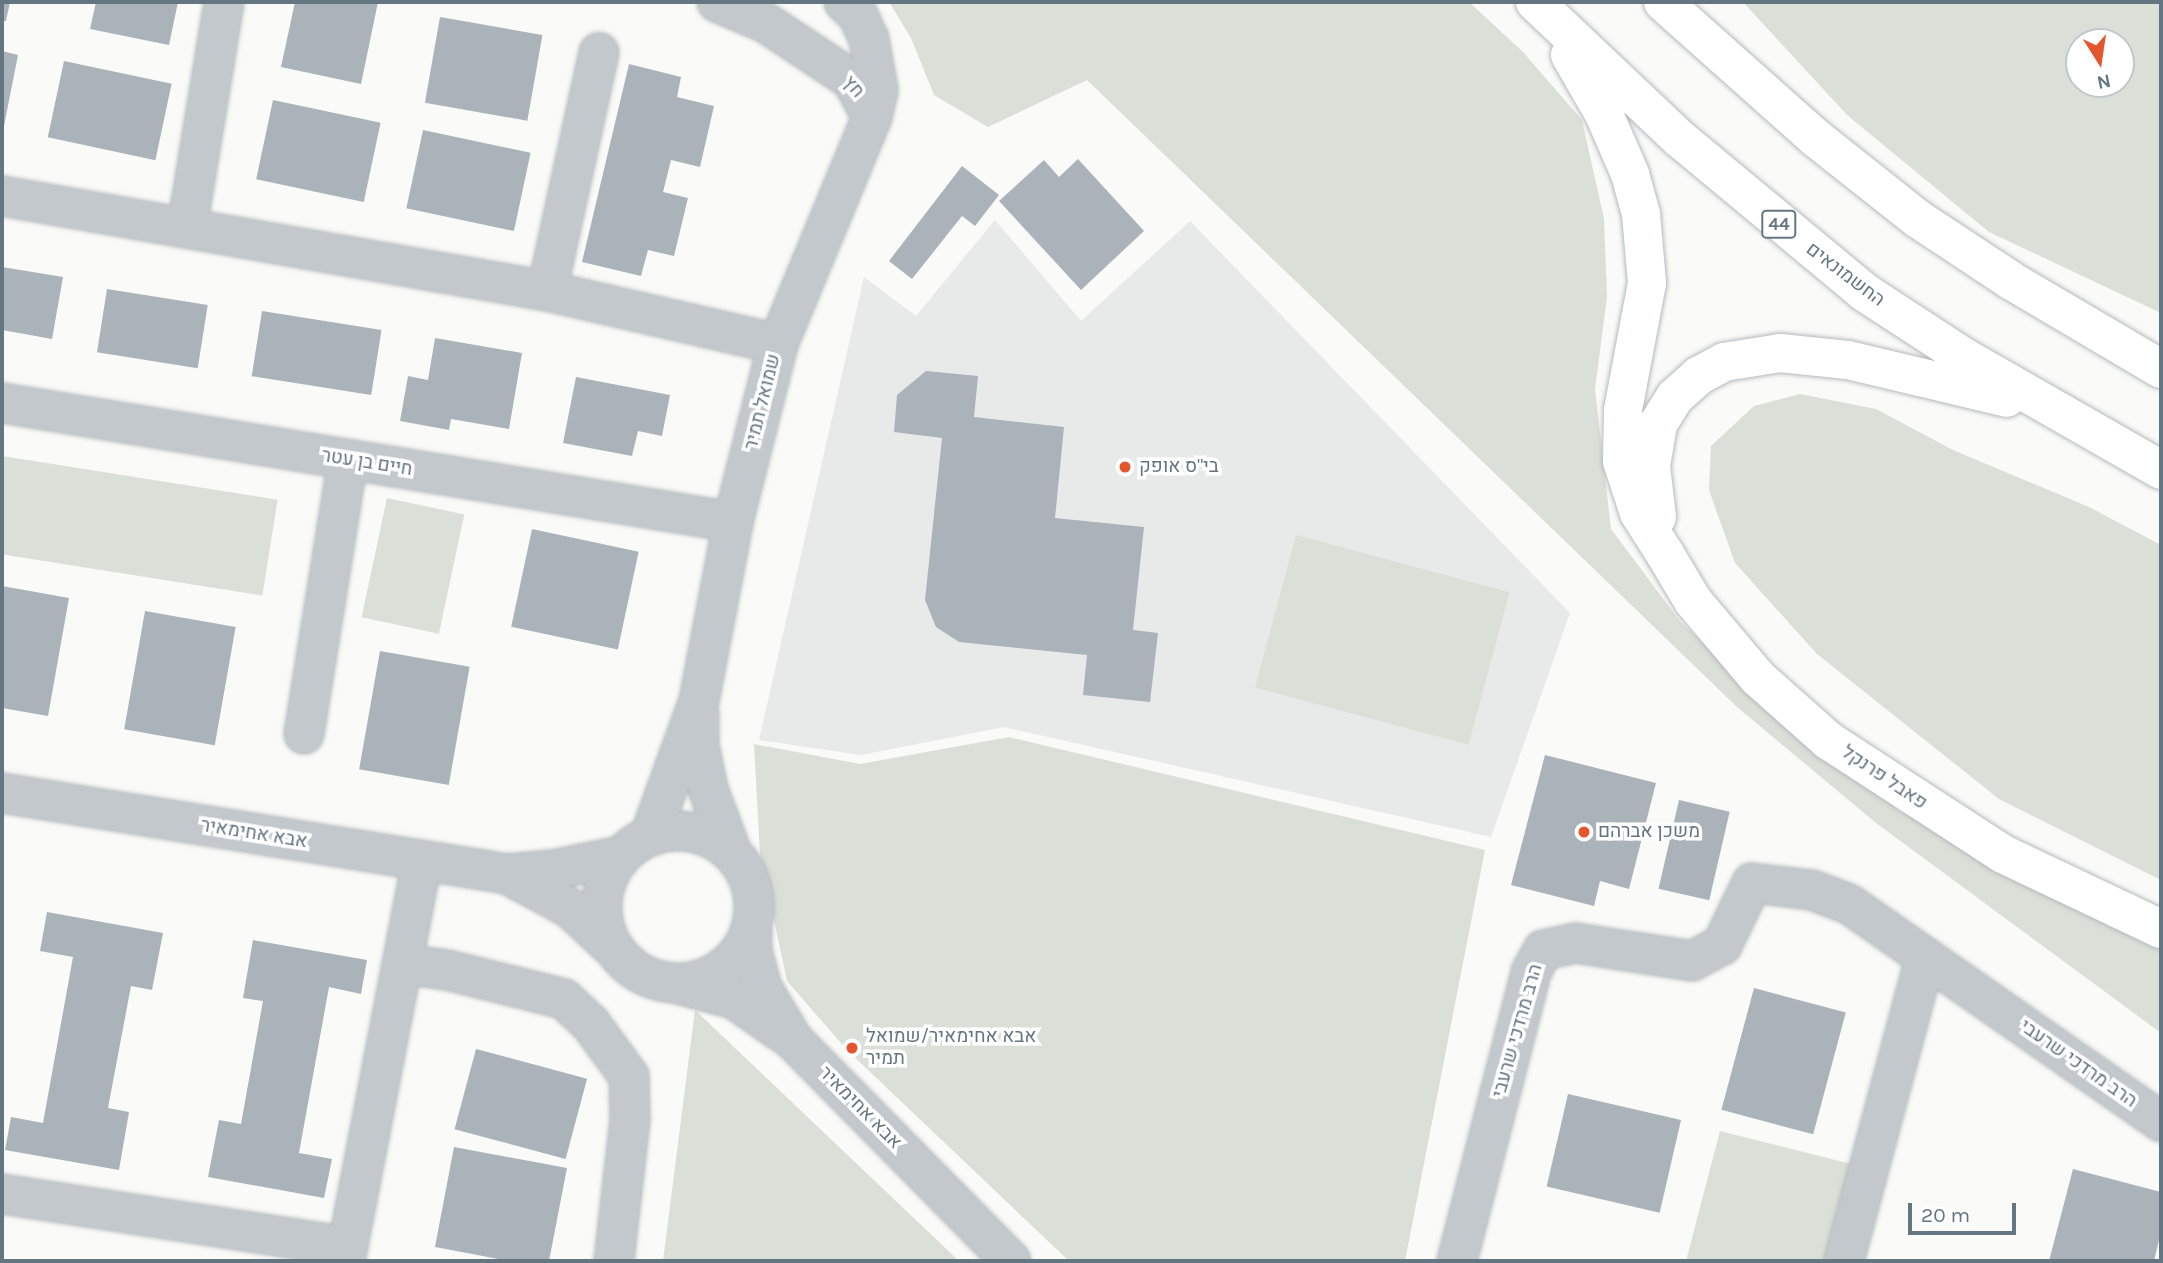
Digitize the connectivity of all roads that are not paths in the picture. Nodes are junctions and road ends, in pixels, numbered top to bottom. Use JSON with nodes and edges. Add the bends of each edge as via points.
{"nodes":[{"id":1,"x":224,"y":2,"type":"edge"},
{"id":2,"x":717,"y":2,"type":"edge"},
{"id":3,"x":844,"y":2,"type":"edge"},
{"id":4,"x":1663,"y":2,"type":"edge"},
{"id":5,"x":1541,"y":8,"type":"edge"},
{"id":6,"x":599,"y":53,"type":"dead end"},
{"id":7,"x":872,"y":117,"type":"junction"},
{"id":8,"x":2,"y":196,"type":"edge"},
{"id":9,"x":187,"y":228,"type":"junction"},
{"id":10,"x":547,"y":291,"type":"junction"},
{"id":11,"x":778,"y":344,"type":"junction"},
{"id":12,"x":2161,"y":369,"type":"edge"},
{"id":13,"x":2,"y":403,"type":"edge"},
{"id":14,"x":2051,"y":409,"type":"junction"},
{"id":15,"x":348,"y":460,"type":"junction"},
{"id":16,"x":2161,"y":470,"type":"edge"},
{"id":17,"x":733,"y":522,"type":"junction"},
{"id":18,"x":1665,"y":554,"type":"junction"},
{"id":19,"x":699,"y":701,"type":"junction"},
{"id":20,"x":304,"y":734,"type":"dead end"},
{"id":21,"x":2,"y":793,"type":"edge"},
{"id":22,"x":635,"y":846,"type":"junction"},
{"id":23,"x":731,"y":851,"type":"junction"},
{"id":24,"x":422,"y":860,"type":"junction"},
{"id":25,"x":507,"y":874,"type":"junction"},
{"id":26,"x":2161,"y":929,"type":"edge"},
{"id":27,"x":751,"y":930,"type":"junction"},
{"id":28,"x":612,"y":947,"type":"junction"},
{"id":29,"x":1925,"y":958,"type":"junction"},
{"id":30,"x":402,"y":964,"type":"junction"},
{"id":31,"x":676,"y":984,"type":"junction"},
{"id":32,"x":793,"y":1040,"type":"junction"},
{"id":33,"x":2161,"y":1122,"type":"edge"},
{"id":34,"x":2,"y":1194,"type":"edge"},
{"id":35,"x":347,"y":1254,"type":"edge"},
{"id":36,"x":614,"y":1261,"type":"edge"},
{"id":37,"x":1011,"y":1261,"type":"edge"},
{"id":38,"x":1457,"y":1261,"type":"edge"},
{"id":39,"x":1844,"y":1261,"type":"edge"}],
"edges":[{"from":1,"to":9,"type":"street"},
{"from":2,"to":7,"type":"street","name":"חץ","via":[[765,23],[852,80]]},
{"from":3,"to":7,"type":"street","name":"חץ","via":[[858,15],[869,39],[878,90]]},
{"from":4,"to":12,"type":"main road","via":[[1817,139],[1918,219],[2010,280]]},
{"from":5,"to":14,"type":"main road","name":"החשמונאים","number":"44","via":[[1680,139],[1864,292]]},
{"from":5,"to":18,"type":"main road","name":"פאבל פרנקל","via":[[1604,114],[1630,174],[1640,214],[1647,283],[1623,410],[1622,461],[1639,513]]},
{"from":6,"to":10,"type":"street"},
{"from":7,"to":11,"type":"street","name":"שמואל תמיר"},
{"from":8,"to":9,"type":"street"},
{"from":9,"to":10,"type":"street"},
{"from":10,"to":11,"type":"street"},
{"from":11,"to":17,"type":"street","name":"שמואל תמיר"},
{"from":13,"to":15,"type":"street","name":"חיים בן עטר"},
{"from":14,"to":16,"type":"main road","name":"החשמונאים","number":"44"},
{"from":14,"to":18,"type":"main road","via":[[1848,360],[1780,353],[1724,362],[1683,390],[1658,424],[1652,477]]},
{"from":15,"to":17,"type":"street","name":"חיים בן עטר"},
{"from":15,"to":20,"type":"street"},
{"from":17,"to":19,"type":"street","name":"שמואל תמיר"},
{"from":18,"to":26,"type":"main road","name":"פאבל פרנקל","via":[[1693,601],[1758,678],[1829,741],[2003,854]]},
{"from":19,"to":22,"type":"street","name":"שמואל תמיר"},
{"from":19,"to":23,"type":"street","name":"שמואל תמיר","via":[[699,746]]},
{"from":21,"to":24,"type":"street","name":"אבא אחימאיר"},
{"from":22,"to":23,"type":"street","via":[[692,832]]},
{"from":22,"to":25,"type":"street","name":"אבא אחימאיר","via":[[552,870]]},
{"from":22,"to":28,"type":"street","via":[[608,876],[602,900],[603,924]]},
{"from":23,"to":27,"type":"street","via":[[752,887]]},
{"from":24,"to":25,"type":"street","name":"אבא אחימאיר"},
{"from":24,"to":30,"type":"street"},
{"from":25,"to":28,"type":"street","name":"אבא אחימאיר","via":[[570,908]]},
{"from":27,"to":31,"type":"street","via":[[740,952],[723,969]]},
{"from":27,"to":32,"type":"street","name":"אבא אחימאיר","via":[[762,988]]},
{"from":28,"to":31,"type":"street","via":[[629,966],[651,979]]},
{"from":29,"to":33,"type":"street","name":"הרב מרדכי שרעבי"},
{"from":29,"to":38,"type":"street","name":"הרב מרדכי שרעבי","via":[[1849,904],[1812,890],[1752,883],[1722,945],[1692,961],[1575,943],[1543,950],[1531,972]]},
{"from":29,"to":39,"type":"street"},
{"from":30,"to":35,"type":"street"},
{"from":30,"to":36,"type":"street","via":[[447,970],[564,999],[590,1023],[629,1076],[630,1120]]},
{"from":31,"to":32,"type":"street","via":[[734,999]]},
{"from":32,"to":37,"type":"street","name":"אבא אחימאיר"},
{"from":34,"to":35,"type":"street"}]}
